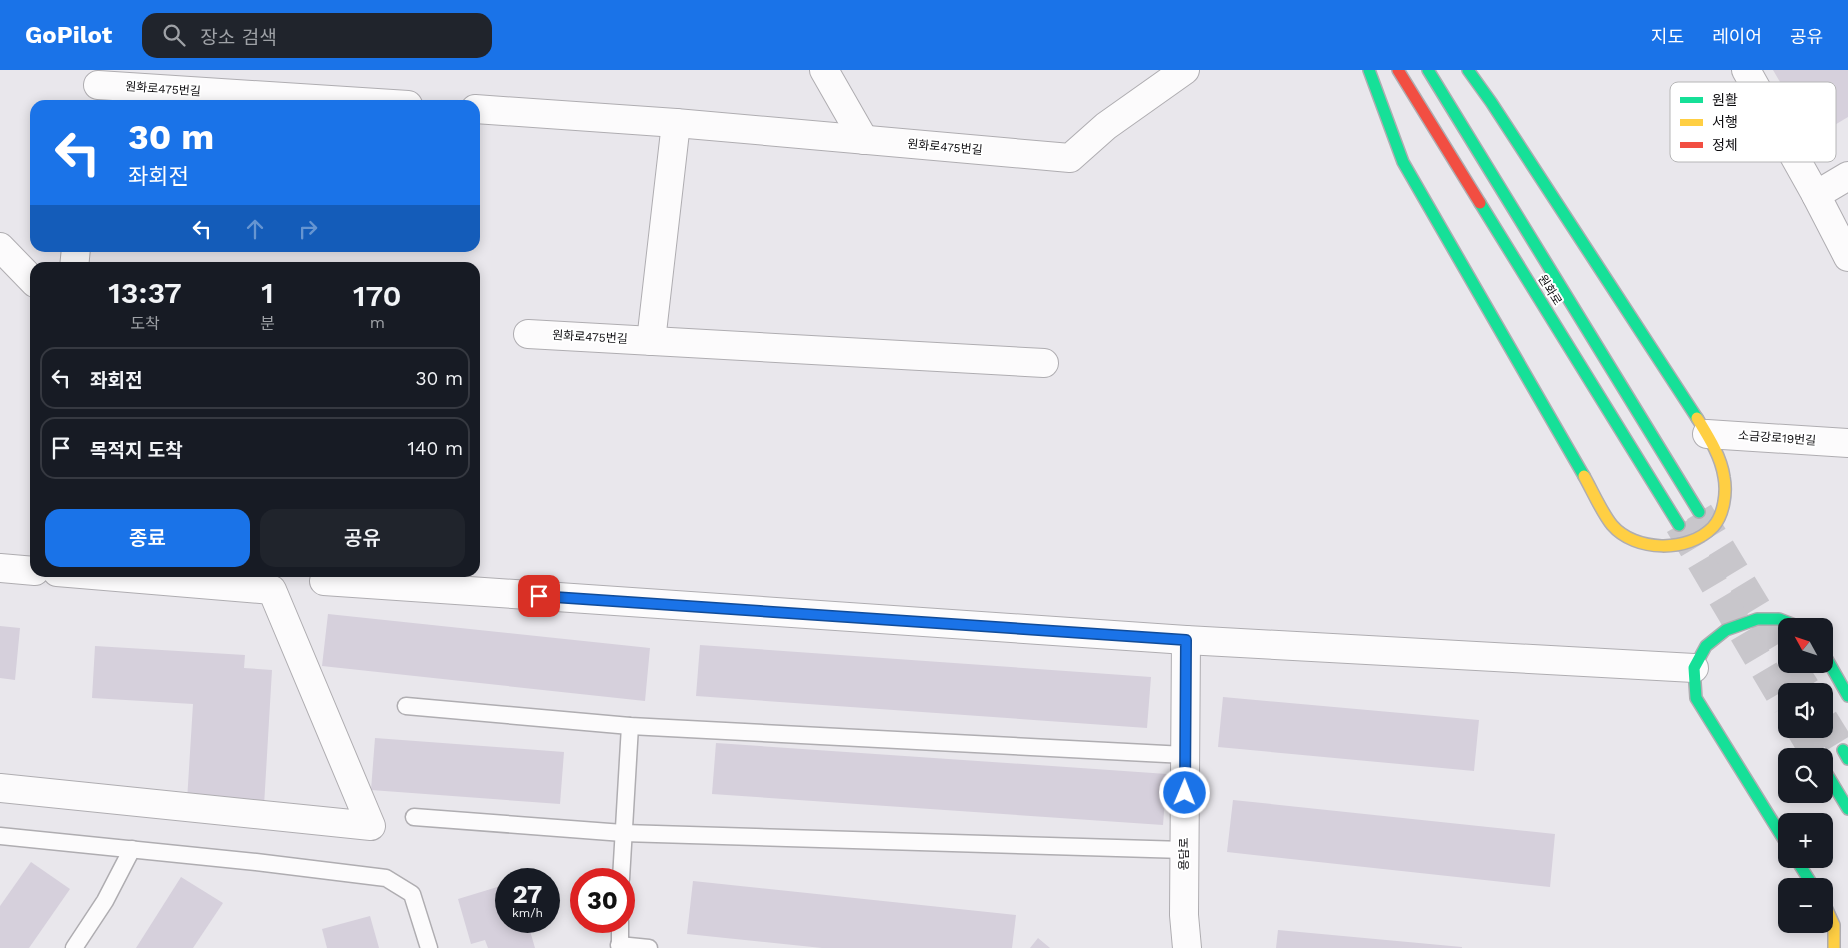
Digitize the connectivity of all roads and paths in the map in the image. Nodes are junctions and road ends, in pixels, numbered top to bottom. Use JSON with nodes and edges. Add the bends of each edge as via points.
{"nodes":[{"id":1,"x":824,"y":70,"type":"edge"},
{"id":2,"x":1185,"y":70,"type":"edge"},
{"id":3,"x":1369,"y":70,"type":"edge"},
{"id":4,"x":1398,"y":70,"type":"edge"},
{"id":5,"x":1428,"y":70,"type":"edge"},
{"id":6,"x":1468,"y":70,"type":"edge"},
{"id":7,"x":1746,"y":70,"type":"edge"},
{"id":8,"x":1753,"y":82,"type":"edge"},
{"id":9,"x":97,"y":87,"type":"edge"},
{"id":10,"x":322,"y":100,"type":"edge"},
{"id":11,"x":480,"y":109,"type":"edge"},
{"id":12,"x":676,"y":123,"type":"junction"},
{"id":13,"x":864,"y":140,"type":"junction"},
{"id":14,"x":1798,"y":162,"type":"edge"},
{"id":15,"x":1848,"y":176,"type":"edge"},
{"id":16,"x":1816,"y":195,"type":"junction"},
{"id":17,"x":0,"y":247,"type":"edge"},
{"id":18,"x":1848,"y":257,"type":"edge"},
{"id":19,"x":30,"y":278,"type":"edge"},
{"id":20,"x":528,"y":334,"type":"dead end"},
{"id":21,"x":651,"y":340,"type":"junction"},
{"id":22,"x":1044,"y":363,"type":"dead end"},
{"id":23,"x":1707,"y":434,"type":"junction"},
{"id":24,"x":1848,"y":443,"type":"edge"},
{"id":25,"x":1699,"y":512,"type":"tunnel mouth"},
{"id":26,"x":1679,"y":525,"type":"tunnel mouth"},
{"id":27,"x":0,"y":568,"type":"edge"},
{"id":28,"x":30,"y":571,"type":"edge"},
{"id":29,"x":117,"y":577,"type":"edge"},
{"id":30,"x":324,"y":581,"type":"dead end"},
{"id":31,"x":1778,"y":619,"type":"edge"},
{"id":32,"x":1186,"y":640,"type":"junction"},
{"id":33,"x":1694,"y":668,"type":"junction"},
{"id":34,"x":1833,"y":670,"type":"edge"},
{"id":35,"x":1848,"y":696,"type":"edge"},
{"id":36,"x":406,"y":706,"type":"dead end"},
{"id":37,"x":630,"y":726,"type":"junction"},
{"id":38,"x":1185,"y":755,"type":"junction"},
{"id":39,"x":1833,"y":785,"type":"edge"},
{"id":40,"x":0,"y":788,"type":"edge"},
{"id":41,"x":1848,"y":809,"type":"edge"},
{"id":42,"x":414,"y":817,"type":"dead end"},
{"id":43,"x":1778,"y":830,"type":"edge"},
{"id":44,"x":623,"y":832,"type":"junction"},
{"id":45,"x":0,"y":836,"type":"edge"},
{"id":46,"x":132,"y":849,"type":"junction"},
{"id":47,"x":1184,"y":850,"type":"junction"},
{"id":48,"x":622,"y":868,"type":"edge"},
{"id":49,"x":1833,"y":924,"type":"edge"},
{"id":50,"x":620,"y":933,"type":"edge"},
{"id":51,"x":619,"y":947,"type":"edge"},
{"id":52,"x":74,"y":948,"type":"edge"},
{"id":53,"x":428,"y":948,"type":"edge"},
{"id":54,"x":649,"y":948,"type":"edge"},
{"id":55,"x":1187,"y":948,"type":"edge"},
{"id":56,"x":1834,"y":948,"type":"edge"}],
"edges":[{"from":1,"to":13,"type":"street"},
{"from":2,"to":13,"type":"street","name":"원화로475번길","via":[[1106,126],[1070,158]]},
{"from":3,"to":23,"type":"street","via":[[1403,162],[1612,525],[1624,535],[1654,546],[1684,544],[1707,532],[1719,518],[1725,482]]},
{"from":4,"to":26,"type":"street","name":"원화로"},
{"from":5,"to":25,"type":"street","name":"원화로"},
{"from":6,"to":23,"type":"street"},
{"from":7,"to":8,"type":"street"},
{"from":9,"to":10,"type":"street","name":"원화로475번길"},
{"from":11,"to":12,"type":"street","name":"원화로475번길"},
{"from":12,"to":13,"type":"street","name":"원화로475번길"},
{"from":12,"to":21,"type":"street"},
{"from":14,"to":16,"type":"street"},
{"from":15,"to":16,"type":"street"},
{"from":16,"to":18,"type":"street"},
{"from":17,"to":19,"type":"street"},
{"from":20,"to":21,"type":"street","name":"원화로475번길"},
{"from":21,"to":22,"type":"street","name":"원화로475번길"},
{"from":23,"to":24,"type":"street","name":"소금강로19번길"},
{"from":27,"to":28,"type":"street"},
{"from":29,"to":40,"type":"street","via":[[272,590],[371,826]]},
{"from":30,"to":32,"type":"street"},
{"from":31,"to":33,"type":"street","via":[[1757,619],[1726,630],[1706,646]]},
{"from":32,"to":33,"type":"street"},
{"from":32,"to":38,"type":"street","name":"용담로"},
{"from":33,"to":43,"type":"street","via":[[1696,698]]},
{"from":34,"to":35,"type":"street"},
{"from":36,"to":37,"type":"lane"},
{"from":37,"to":38,"type":"lane"},
{"from":37,"to":44,"type":"lane"},
{"from":38,"to":47,"type":"street","name":"용담로"},
{"from":39,"to":41,"type":"street"},
{"from":42,"to":44,"type":"lane"},
{"from":44,"to":47,"type":"lane"},
{"from":44,"to":48,"type":"lane"},
{"from":45,"to":46,"type":"lane"},
{"from":46,"to":52,"type":"lane","via":[[105,901]]},
{"from":46,"to":53,"type":"lane","via":[[386,878],[412,894]]},
{"from":47,"to":55,"type":"street","name":"용담로"},
{"from":49,"to":56,"type":"street","via":[[1836,934]]},
{"from":50,"to":51,"type":"lane"},
{"from":51,"to":54,"type":"lane"}]}
